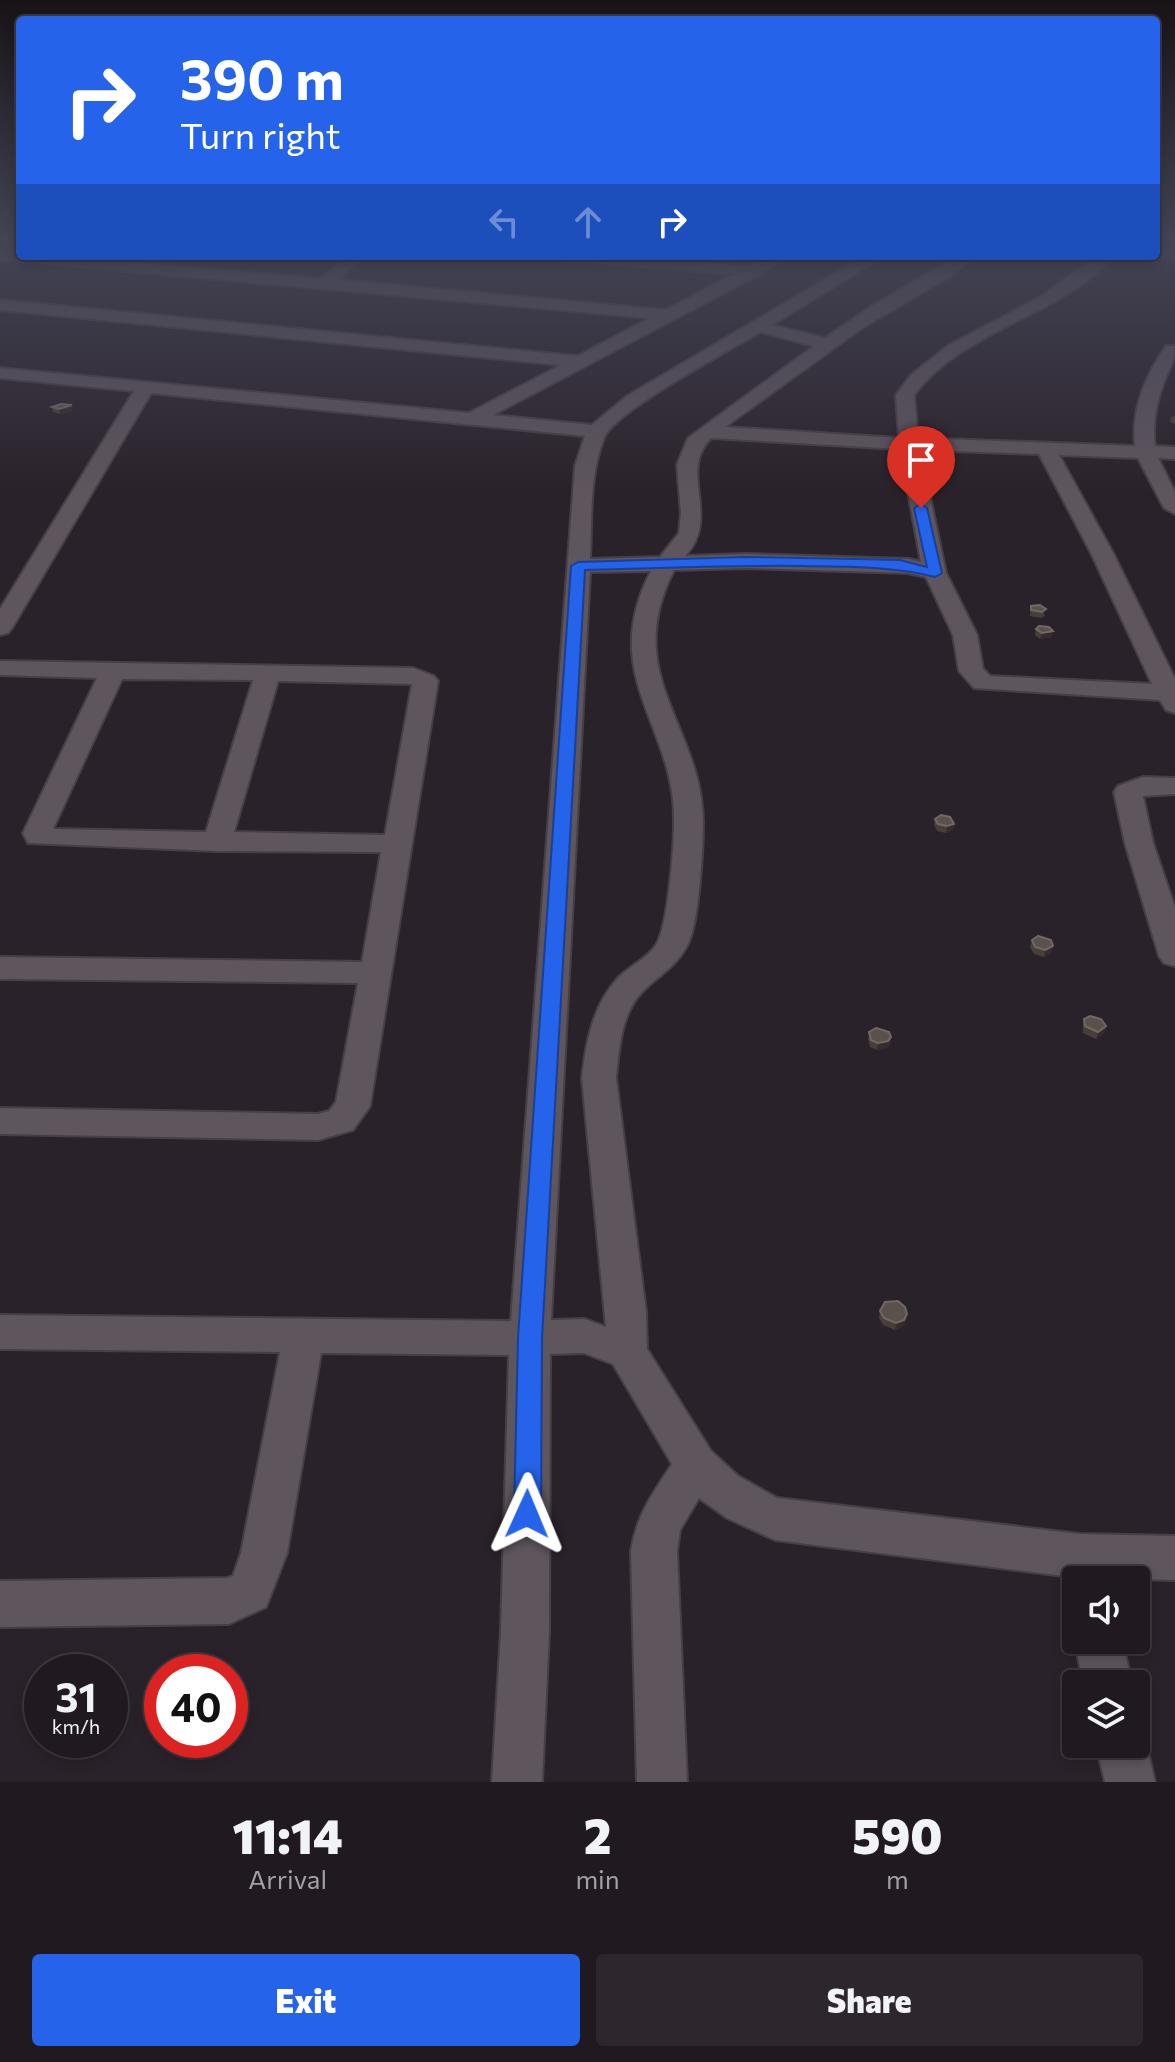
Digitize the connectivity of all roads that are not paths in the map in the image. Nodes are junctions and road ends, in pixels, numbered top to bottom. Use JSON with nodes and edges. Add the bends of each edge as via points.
{"nodes":[{"id":1,"x":207,"y":325,"type":"edge"},
{"id":2,"x":652,"y":325,"type":"edge"},
{"id":3,"x":856,"y":325,"type":"edge"},
{"id":4,"x":997,"y":325,"type":"edge"},
{"id":5,"x":757,"y":326,"type":"joint"},
{"id":6,"x":827,"y":344,"type":"junction"},
{"id":7,"x":1172,"y":350,"type":"dead end"},
{"id":8,"x":584,"y":362,"type":"junction"},
{"id":9,"x":0,"y":373,"type":"edge"},
{"id":10,"x":145,"y":388,"type":"junction"},
{"id":11,"x":472,"y":419,"type":"junction"},
{"id":12,"x":596,"y":431,"type":"junction"},
{"id":13,"x":706,"y":432,"type":"junction"},
{"id":14,"x":907,"y":444,"type":"junction"},
{"id":15,"x":1046,"y":449,"type":"junction"},
{"id":16,"x":1146,"y":452,"type":"junction"},
{"id":17,"x":1175,"y":453,"type":"edge"},
{"id":18,"x":1175,"y":508,"type":"edge"},
{"id":19,"x":666,"y":563,"type":"junction"},
{"id":20,"x":578,"y":566,"type":"junction"},
{"id":21,"x":935,"y":573,"type":"junction"},
{"id":22,"x":0,"y":628,"type":"edge"},
{"id":23,"x":0,"y":668,"type":"edge"},
{"id":24,"x":113,"y":671,"type":"junction"},
{"id":25,"x":268,"y":673,"type":"junction"},
{"id":26,"x":1172,"y":699,"type":"edge"},
{"id":27,"x":1175,"y":786,"type":"edge"},
{"id":28,"x":217,"y":842,"type":"junction"},
{"id":29,"x":398,"y":844,"type":"junction"},
{"id":30,"x":1175,"y":956,"type":"edge"},
{"id":31,"x":0,"y":968,"type":"edge"},
{"id":32,"x":374,"y":973,"type":"junction"},
{"id":33,"x":0,"y":1121,"type":"edge"},
{"id":34,"x":0,"y":1332,"type":"edge"},
{"id":35,"x":304,"y":1335,"type":"junction"},
{"id":36,"x":530,"y":1338,"type":"junction"},
{"id":37,"x":627,"y":1352,"type":"junction"},
{"id":38,"x":696,"y":1465,"type":"junction"},
{"id":39,"x":1175,"y":1558,"type":"edge"},
{"id":40,"x":1070,"y":1566,"type":"edge"},
{"id":41,"x":1101,"y":1566,"type":"edge"},
{"id":42,"x":0,"y":1604,"type":"edge"},
{"id":43,"x":1124,"y":1758,"type":"edge"},
{"id":44,"x":517,"y":1782,"type":"edge"},
{"id":45,"x":662,"y":1782,"type":"edge"},
{"id":46,"x":1130,"y":1782,"type":"edge"}],
"edges":[{"from":1,"to":8,"type":"street"},
{"from":2,"to":8,"type":"street"},
{"from":3,"to":6,"type":"street"},
{"from":4,"to":14,"type":"street","via":[[963,343],[917,379],[905,395]]},
{"from":5,"to":6,"type":"street"},
{"from":5,"to":12,"type":"street","via":[[649,389]]},
{"from":6,"to":13,"type":"street"},
{"from":7,"to":16,"type":"street","via":[[1149,400]]},
{"from":8,"to":11,"type":"street"},
{"from":9,"to":10,"type":"street"},
{"from":10,"to":11,"type":"street"},
{"from":10,"to":22,"type":"street"},
{"from":11,"to":12,"type":"street"},
{"from":12,"to":20,"type":"street","via":[[585,466]]},
{"from":13,"to":14,"type":"street"},
{"from":13,"to":19,"type":"street","via":[[688,452],[690,534]]},
{"from":14,"to":15,"type":"street"},
{"from":14,"to":21,"type":"street"},
{"from":15,"to":16,"type":"street"},
{"from":15,"to":26,"type":"street"},
{"from":16,"to":17,"type":"street"},
{"from":16,"to":18,"type":"street"},
{"from":19,"to":20,"type":"street"},
{"from":19,"to":21,"type":"street","via":[[885,564]]},
{"from":19,"to":37,"type":"street","via":[[654,586],[645,626],[644,671],[687,790],[676,936],[670,954],[628,986],[614,1010],[599,1078]]},
{"from":20,"to":36,"type":"street"},
{"from":21,"to":26,"type":"street","via":[[965,635],[971,671],[983,683]]},
{"from":23,"to":24,"type":"street"},
{"from":24,"to":25,"type":"street"},
{"from":24,"to":28,"type":"street","via":[[38,837]]},
{"from":25,"to":28,"type":"street"},
{"from":25,"to":29,"type":"street","via":[[413,675],[425,681]]},
{"from":27,"to":30,"type":"street","via":[[1136,786],[1128,792]]},
{"from":28,"to":29,"type":"street"},
{"from":29,"to":32,"type":"street"},
{"from":31,"to":32,"type":"street"},
{"from":32,"to":33,"type":"street","via":[[353,1106],[341,1121],[318,1127]]},
{"from":34,"to":35,"type":"street"},
{"from":35,"to":36,"type":"street"},
{"from":35,"to":42,"type":"street","via":[[264,1553],[250,1591],[229,1601]]},
{"from":36,"to":37,"type":"street","via":[[585,1336]]},
{"from":36,"to":44,"type":"street"},
{"from":37,"to":38,"type":"street"},
{"from":38,"to":40,"type":"street","via":[[744,1506],[775,1519]]},
{"from":38,"to":45,"type":"street","via":[[658,1524],[654,1551]]},
{"from":39,"to":41,"type":"street"},
{"from":43,"to":46,"type":"street"}]}
